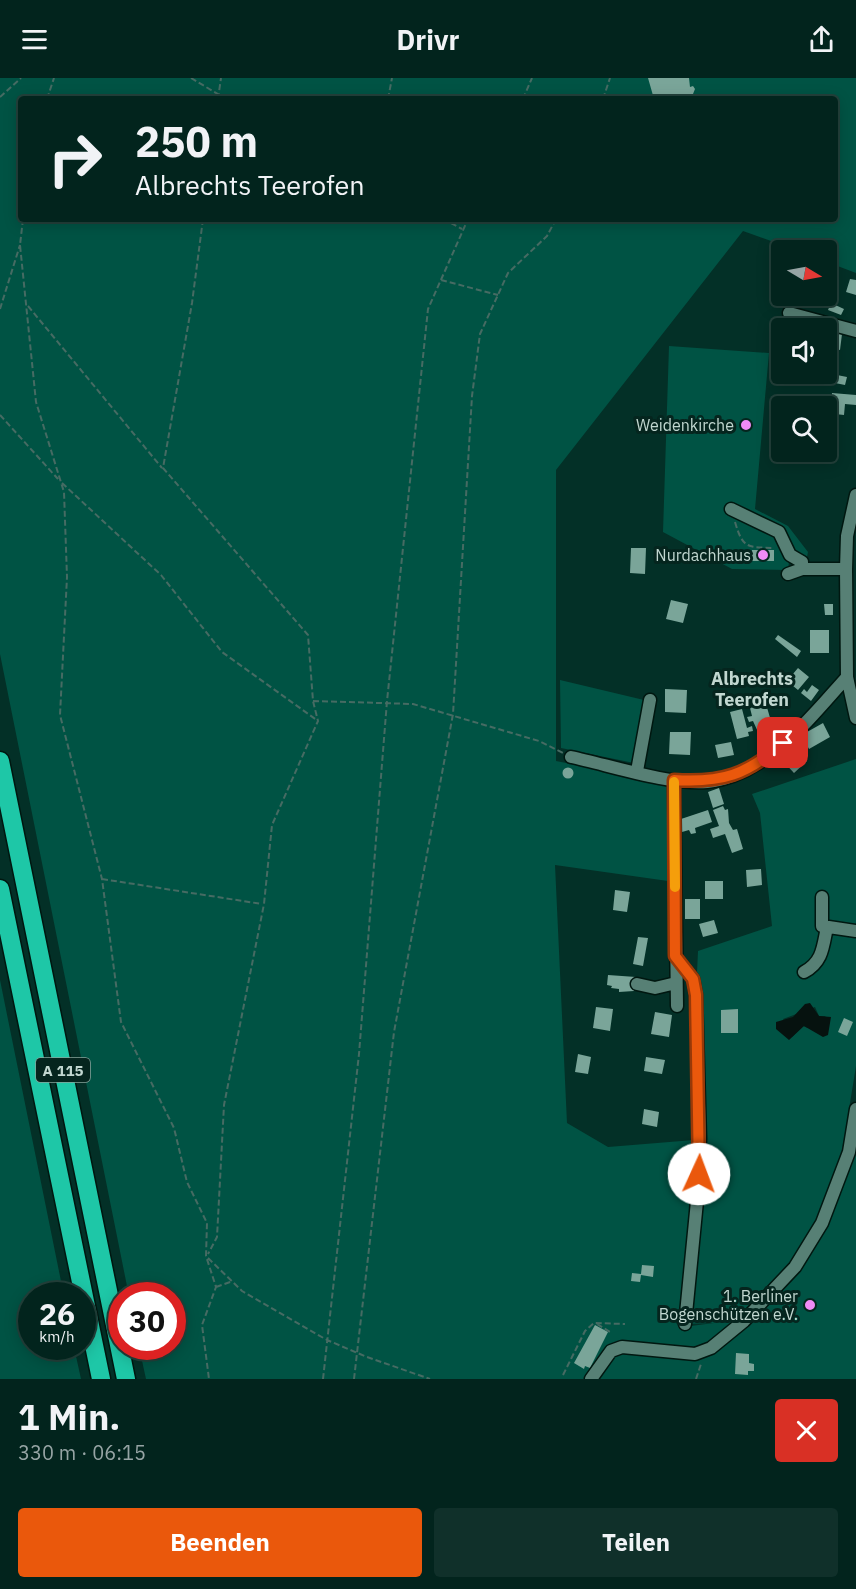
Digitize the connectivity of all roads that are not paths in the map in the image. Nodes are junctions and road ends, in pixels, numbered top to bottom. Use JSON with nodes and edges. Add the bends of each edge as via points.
{"nodes":[{"id":1,"x":789,"y":313,"type":"dead end"},
{"id":2,"x":856,"y":331,"type":"edge"},
{"id":3,"x":856,"y":495,"type":"edge"},
{"id":4,"x":731,"y":509,"type":"road end"},
{"id":5,"x":802,"y":569,"type":"junction"},
{"id":6,"x":846,"y":569,"type":"junction"},
{"id":7,"x":788,"y":574,"type":"dead end"},
{"id":8,"x":848,"y":677,"type":"junction"},
{"id":9,"x":650,"y":699,"type":"dead end"},
{"id":10,"x":856,"y":718,"type":"edge"},
{"id":11,"x":571,"y":757,"type":"road end"},
{"id":12,"x":0,"y":761,"type":"edge"},
{"id":13,"x":637,"y":771,"type":"junction"},
{"id":14,"x":671,"y":781,"type":"junction"},
{"id":15,"x":0,"y":888,"type":"edge"},
{"id":16,"x":822,"y":897,"type":"dead end"},
{"id":17,"x":827,"y":927,"type":"junction"},
{"id":18,"x":856,"y":931,"type":"edge"},
{"id":19,"x":675,"y":956,"type":"junction"},
{"id":20,"x":804,"y":972,"type":"dead end"},
{"id":21,"x":676,"y":983,"type":"junction"},
{"id":22,"x":637,"y":984,"type":"dead end"},
{"id":23,"x":677,"y":1006,"type":"dead end"},
{"id":24,"x":856,"y":1109,"type":"edge"},
{"id":25,"x":685,"y":1324,"type":"dead end"},
{"id":26,"x":101,"y":1379,"type":"edge"},
{"id":27,"x":126,"y":1379,"type":"edge"},
{"id":28,"x":591,"y":1379,"type":"edge"}],
"edges":[{"from":1,"to":2,"type":"street"},
{"from":3,"to":6,"type":"street","via":[[847,536]]},
{"from":4,"to":5,"type":"street","via":[[779,531],[790,555],[802,562]]},
{"from":5,"to":6,"type":"street"},
{"from":5,"to":7,"type":"street"},
{"from":6,"to":8,"type":"street"},
{"from":8,"to":10,"type":"street"},
{"from":8,"to":14,"type":"street","via":[[797,731],[743,772],[707,782]]},
{"from":9,"to":13,"type":"street"},
{"from":11,"to":13,"type":"street"},
{"from":12,"to":27,"type":"highway","number":"A 115"},
{"from":13,"to":14,"type":"street"},
{"from":14,"to":19,"type":"street"},
{"from":15,"to":26,"type":"highway","number":"A 115"},
{"from":16,"to":17,"type":"street","via":[[822,926]]},
{"from":17,"to":18,"type":"street"},
{"from":17,"to":20,"type":"street","via":[[820,958]]},
{"from":19,"to":21,"type":"street"},
{"from":19,"to":25,"type":"street","via":[[693,979],[698,1083],[698,1191]]},
{"from":21,"to":22,"type":"street","via":[[655,987]]},
{"from":21,"to":23,"type":"street"},
{"from":24,"to":28,"type":"street","via":[[849,1152],[822,1223],[795,1267],[744,1321],[711,1348],[695,1354],[622,1347],[607,1356]]}]}
